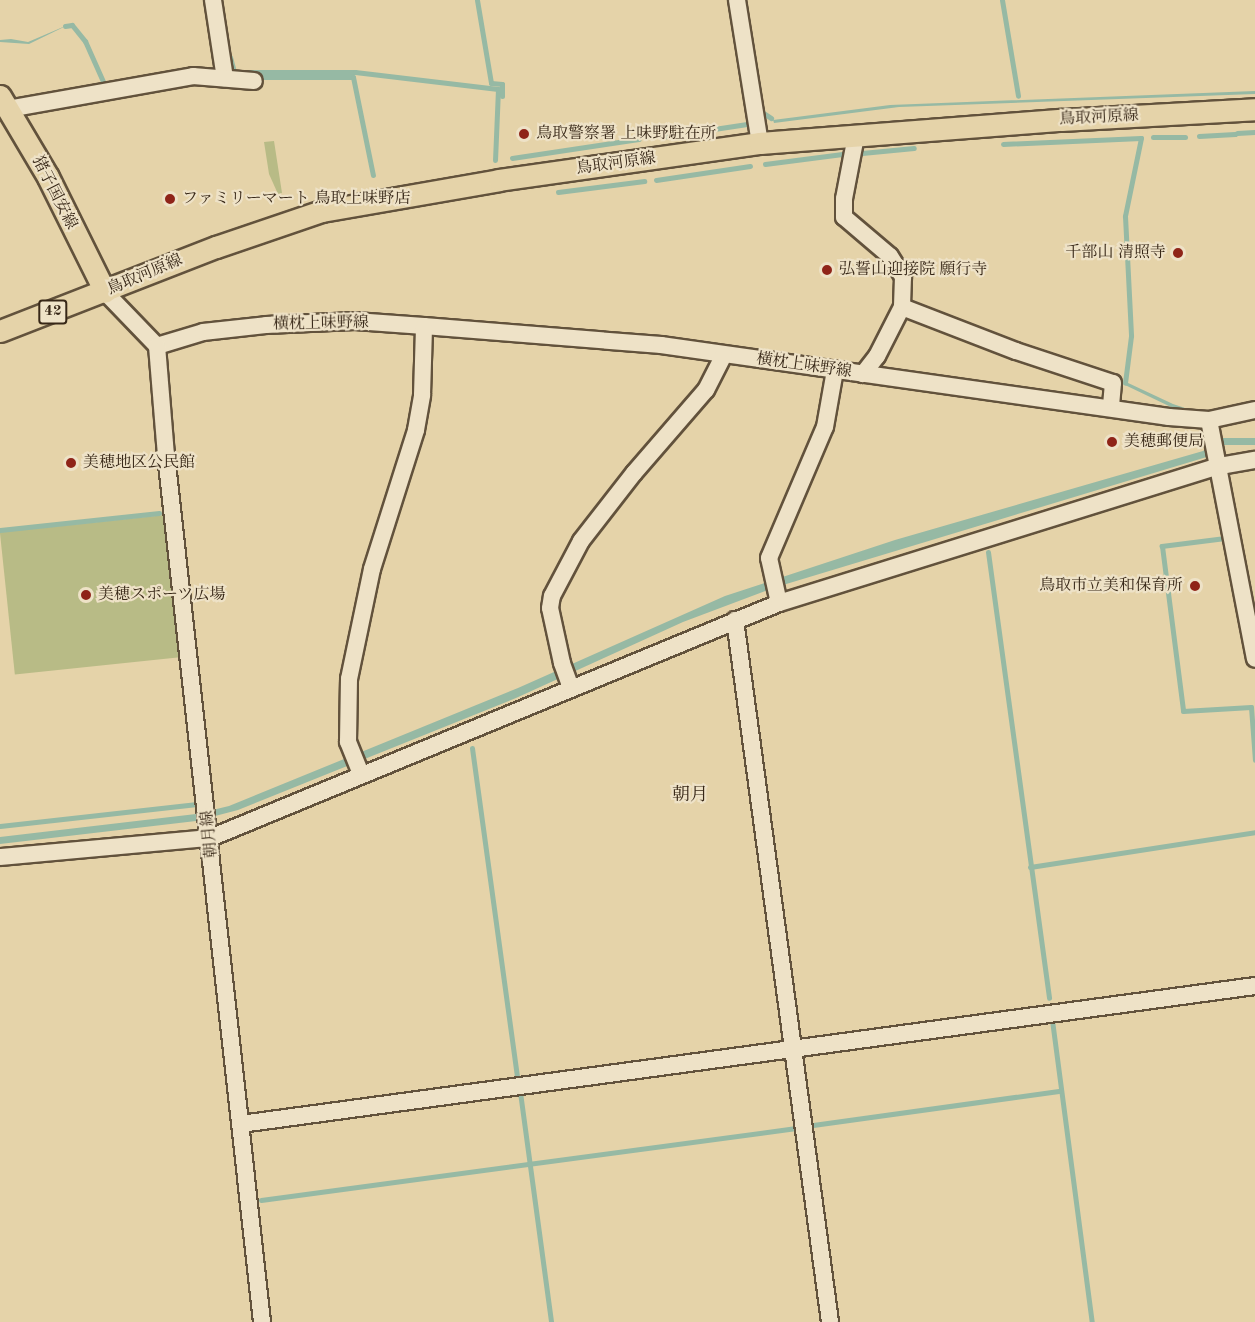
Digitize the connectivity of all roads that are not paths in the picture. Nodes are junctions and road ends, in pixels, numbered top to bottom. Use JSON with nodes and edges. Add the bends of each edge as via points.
{"nodes":[{"id":1,"x":213,"y":0,"type":"edge"},
{"id":2,"x":737,"y":0,"type":"edge"},
{"id":3,"x":225,"y":78,"type":"junction"},
{"id":4,"x":254,"y":81,"type":"dead end"},
{"id":5,"x":4,"y":102,"type":"edge"},
{"id":6,"x":1255,"y":109,"type":"edge"},
{"id":7,"x":856,"y":136,"type":"junction"},
{"id":8,"x":759,"y":143,"type":"junction"},
{"id":9,"x":105,"y":292,"type":"junction"},
{"id":10,"x":902,"y":307,"type":"junction"},
{"id":11,"x":424,"y":326,"type":"junction"},
{"id":12,"x":0,"y":331,"type":"edge"},
{"id":13,"x":157,"y":345,"type":"junction"},
{"id":14,"x":724,"y":355,"type":"junction"},
{"id":15,"x":835,"y":370,"type":"junction"},
{"id":16,"x":863,"y":374,"type":"junction"},
{"id":17,"x":1111,"y":408,"type":"junction"},
{"id":18,"x":1255,"y":410,"type":"edge"},
{"id":19,"x":1209,"y":420,"type":"junction"},
{"id":20,"x":1255,"y":460,"type":"edge"},
{"id":21,"x":1220,"y":466,"type":"junction"},
{"id":22,"x":779,"y":603,"type":"junction"},
{"id":23,"x":735,"y":620,"type":"junction"},
{"id":24,"x":1255,"y":659,"type":"edge"},
{"id":25,"x":571,"y":688,"type":"junction"},
{"id":26,"x":361,"y":774,"type":"junction"},
{"id":27,"x":210,"y":838,"type":"junction"},
{"id":28,"x":0,"y":857,"type":"edge"},
{"id":29,"x":1255,"y":986,"type":"edge"},
{"id":30,"x":794,"y":1050,"type":"junction"},
{"id":31,"x":241,"y":1124,"type":"junction"},
{"id":32,"x":262,"y":1322,"type":"edge"},
{"id":33,"x":830,"y":1322,"type":"edge"}],
"edges":[{"from":1,"to":3,"type":"street"},
{"from":2,"to":8,"type":"street"},
{"from":3,"to":4,"type":"street"},
{"from":3,"to":5,"type":"street","via":[[193,76]]},
{"from":5,"to":9,"type":"main road","name":"猪子国安線","via":[[48,177]]},
{"from":6,"to":7,"type":"main road","name":"鳥取河原線","number":"42"},
{"from":7,"to":8,"type":"main road","name":"鳥取河原線","number":"42"},
{"from":7,"to":10,"type":"street","via":[[844,217],[890,256],[903,277]]},
{"from":8,"to":9,"type":"main road","name":"鳥取河原線","number":"42","via":[[499,180],[322,211],[216,247]]},
{"from":9,"to":12,"type":"main road","name":"鳥取河原線","number":"42"},
{"from":9,"to":13,"type":"street"},
{"from":10,"to":16,"type":"street","via":[[877,356]]},
{"from":10,"to":17,"type":"street","via":[[1113,383]]},
{"from":11,"to":13,"type":"street","name":"横枕上味野線","via":[[355,321],[266,325],[203,332]]},
{"from":11,"to":14,"type":"street","name":"横枕上味野線","via":[[595,339]]},
{"from":11,"to":26,"type":"street","via":[[422,395],[416,430],[372,569],[349,679],[348,742]]},
{"from":13,"to":27,"type":"street","name":"朝月線"},
{"from":14,"to":15,"type":"street","name":"横枕上味野線"},
{"from":14,"to":25,"type":"street","via":[[706,390],[581,541],[552,596],[550,608]]},
{"from":15,"to":16,"type":"street","name":"横枕上味野線"},
{"from":15,"to":22,"type":"street","via":[[825,427],[769,558]]},
{"from":16,"to":17,"type":"street","name":"横枕上味野線"},
{"from":17,"to":19,"type":"street","name":"横枕上味野線"},
{"from":18,"to":19,"type":"street","name":"横枕上味野線"},
{"from":19,"to":21,"type":"street"},
{"from":20,"to":21,"type":"street"},
{"from":21,"to":22,"type":"street"},
{"from":21,"to":24,"type":"street"},
{"from":22,"to":23,"type":"street"},
{"from":23,"to":25,"type":"street"},
{"from":23,"to":30,"type":"street"},
{"from":25,"to":26,"type":"street"},
{"from":26,"to":27,"type":"street"},
{"from":27,"to":28,"type":"street"},
{"from":27,"to":31,"type":"street","name":"朝月線"},
{"from":29,"to":30,"type":"street"},
{"from":30,"to":31,"type":"street"},
{"from":30,"to":33,"type":"street"},
{"from":31,"to":32,"type":"street","name":"朝月線"}]}
